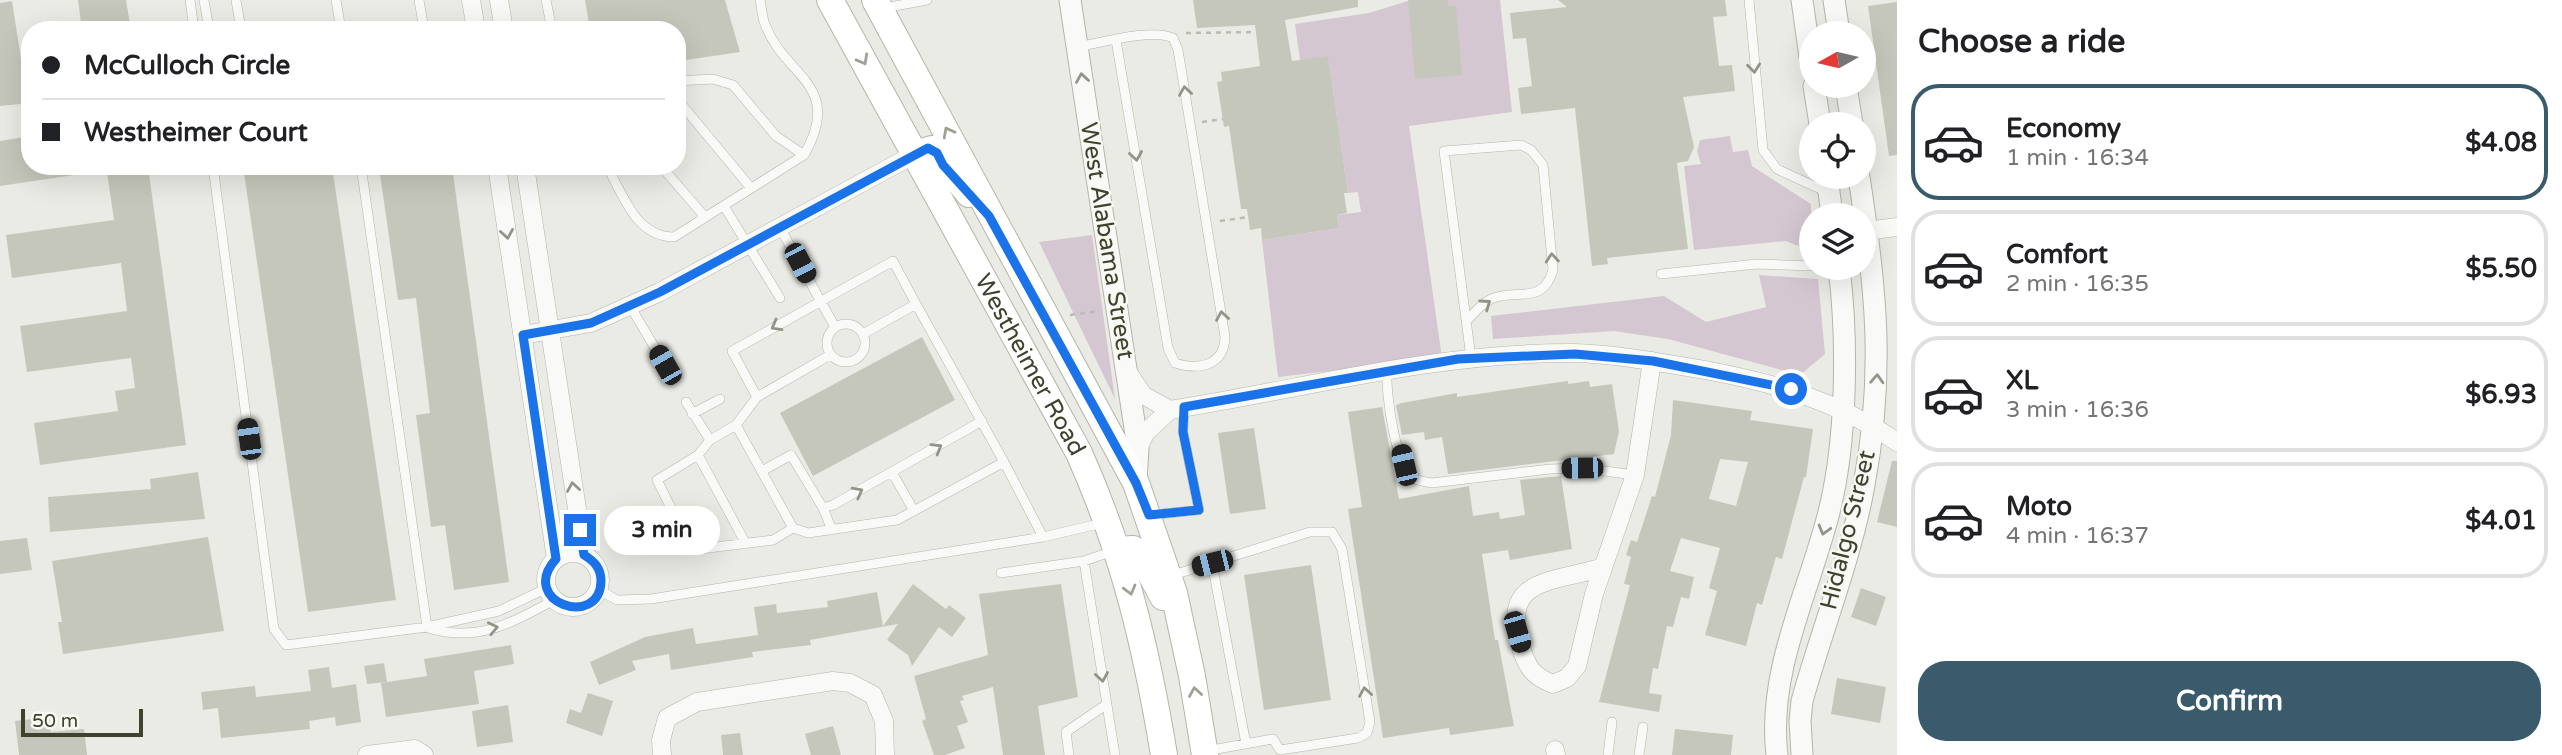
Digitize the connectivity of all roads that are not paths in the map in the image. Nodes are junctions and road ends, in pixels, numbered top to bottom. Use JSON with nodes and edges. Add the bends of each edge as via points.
{"nodes":[{"id":1,"x":190,"y":0,"type":"edge"},
{"id":2,"x":204,"y":0,"type":"edge"},
{"id":3,"x":236,"y":0,"type":"edge"},
{"id":4,"x":336,"y":0,"type":"edge"},
{"id":5,"x":419,"y":0,"type":"edge"},
{"id":6,"x":471,"y":0,"type":"edge"},
{"id":7,"x":499,"y":0,"type":"edge"},
{"id":8,"x":546,"y":0,"type":"edge"},
{"id":9,"x":760,"y":0,"type":"edge"},
{"id":10,"x":830,"y":0,"type":"edge"},
{"id":11,"x":850,"y":0,"type":"edge"},
{"id":12,"x":927,"y":0,"type":"edge"},
{"id":13,"x":1070,"y":0,"type":"edge"},
{"id":14,"x":1749,"y":0,"type":"edge"},
{"id":15,"x":1802,"y":0,"type":"edge"},
{"id":16,"x":1834,"y":0,"type":"edge"},
{"id":17,"x":910,"y":2,"type":"edge"},
{"id":18,"x":878,"y":5,"type":"edge"},
{"id":19,"x":193,"y":21,"type":"edge"},
{"id":20,"x":208,"y":21,"type":"edge"},
{"id":21,"x":240,"y":21,"type":"edge"},
{"id":22,"x":340,"y":21,"type":"edge"},
{"id":23,"x":422,"y":21,"type":"edge"},
{"id":24,"x":474,"y":21,"type":"edge"},
{"id":25,"x":502,"y":21,"type":"edge"},
{"id":26,"x":550,"y":21,"type":"edge"},
{"id":27,"x":1805,"y":21,"type":"edge"},
{"id":28,"x":1837,"y":21,"type":"edge"},
{"id":29,"x":1116,"y":40,"type":"junction"},
{"id":30,"x":1077,"y":47,"type":"junction"},
{"id":31,"x":686,"y":80,"type":"edge"},
{"id":32,"x":686,"y":110,"type":"edge"},
{"id":33,"x":915,"y":154,"type":"junction"},
{"id":34,"x":804,"y":155,"type":"junction"},
{"id":35,"x":214,"y":175,"type":"edge"},
{"id":36,"x":362,"y":175,"type":"edge"},
{"id":37,"x":498,"y":175,"type":"edge"},
{"id":38,"x":526,"y":175,"type":"edge"},
{"id":39,"x":612,"y":175,"type":"edge"},
{"id":40,"x":669,"y":175,"type":"edge"},
{"id":41,"x":1799,"y":176,"type":"edge"},
{"id":42,"x":751,"y":188,"type":"junction"},
{"id":43,"x":724,"y":206,"type":"junction"},
{"id":44,"x":989,"y":216,"type":"junction"},
{"id":45,"x":705,"y":217,"type":"junction"},
{"id":46,"x":779,"y":226,"type":"junction"},
{"id":47,"x":1897,"y":227,"type":"edge"},
{"id":48,"x":1876,"y":230,"type":"edge"},
{"id":49,"x":747,"y":243,"type":"junction"},
{"id":50,"x":1799,"y":266,"type":"edge"},
{"id":51,"x":1661,"y":274,"type":"dead end"},
{"id":52,"x":1840,"y":280,"type":"edge"},
{"id":53,"x":1873,"y":280,"type":"edge"},
{"id":54,"x":780,"y":298,"type":"dead end"},
{"id":55,"x":820,"y":301,"type":"junction"},
{"id":56,"x":916,"y":304,"type":"junction"},
{"id":57,"x":630,"y":306,"type":"junction"},
{"id":58,"x":1466,"y":322,"type":"junction"},
{"id":59,"x":835,"y":327,"type":"junction"},
{"id":60,"x":550,"y":331,"type":"junction"},
{"id":61,"x":863,"y":334,"type":"junction"},
{"id":62,"x":523,"y":335,"type":"junction"},
{"id":63,"x":830,"y":355,"type":"junction"},
{"id":64,"x":1471,"y":358,"type":"junction"},
{"id":65,"x":1653,"y":361,"type":"junction"},
{"id":66,"x":665,"y":365,"type":"dead end"},
{"id":67,"x":1127,"y":371,"type":"junction"},
{"id":68,"x":1387,"y":372,"type":"junction"},
{"id":69,"x":757,"y":397,"type":"junction"},
{"id":70,"x":720,"y":399,"type":"dead end"},
{"id":71,"x":685,"y":402,"type":"dead end"},
{"id":72,"x":1177,"y":409,"type":"junction"},
{"id":73,"x":1841,"y":410,"type":"junction"},
{"id":74,"x":692,"y":414,"type":"junction"},
{"id":75,"x":982,"y":421,"type":"junction"},
{"id":76,"x":736,"y":425,"type":"junction"},
{"id":77,"x":1872,"y":428,"type":"junction"},
{"id":78,"x":710,"y":440,"type":"junction"},
{"id":79,"x":1897,"y":442,"type":"edge"},
{"id":80,"x":1138,"y":448,"type":"junction"},
{"id":81,"x":698,"y":455,"type":"junction"},
{"id":82,"x":1004,"y":462,"type":"junction"},
{"id":83,"x":762,"y":471,"type":"junction"},
{"id":84,"x":893,"y":474,"type":"junction"},
{"id":85,"x":1635,"y":475,"type":"junction"},
{"id":86,"x":1136,"y":483,"type":"junction"},
{"id":87,"x":822,"y":508,"type":"junction"},
{"id":88,"x":914,"y":511,"type":"junction"},
{"id":89,"x":1149,"y":515,"type":"junction"},
{"id":90,"x":1108,"y":522,"type":"junction"},
{"id":91,"x":793,"y":528,"type":"junction"},
{"id":92,"x":832,"y":530,"type":"junction"},
{"id":93,"x":1043,"y":537,"type":"junction"},
{"id":94,"x":746,"y":544,"type":"junction"},
{"id":95,"x":1118,"y":550,"type":"junction"},
{"id":96,"x":584,"y":555,"type":"junction"},
{"id":97,"x":556,"y":559,"type":"junction"},
{"id":98,"x":1084,"y":561,"type":"junction"},
{"id":99,"x":1212,"y":563,"type":"junction"},
{"id":100,"x":1603,"y":567,"type":"junction"},
{"id":101,"x":1001,"y":573,"type":"dead end"},
{"id":102,"x":1168,"y":576,"type":"junction"},
{"id":103,"x":599,"y":590,"type":"junction"},
{"id":104,"x":551,"y":594,"type":"junction"},
{"id":105,"x":427,"y":627,"type":"junction"},
{"id":106,"x":1182,"y":629,"type":"junction"},
{"id":107,"x":1107,"y":704,"type":"junction"},
{"id":108,"x":1612,"y":722,"type":"dead end"},
{"id":109,"x":1643,"y":727,"type":"dead end"},
{"id":110,"x":1774,"y":732,"type":"junction"},
{"id":111,"x":1246,"y":744,"type":"junction"},
{"id":112,"x":1205,"y":753,"type":"edge"},
{"id":113,"x":367,"y":755,"type":"edge"},
{"id":114,"x":424,"y":755,"type":"edge"},
{"id":115,"x":662,"y":755,"type":"edge"},
{"id":116,"x":886,"y":755,"type":"edge"},
{"id":117,"x":1069,"y":755,"type":"edge"},
{"id":118,"x":1115,"y":755,"type":"edge"},
{"id":119,"x":1164,"y":755,"type":"edge"},
{"id":120,"x":1608,"y":755,"type":"edge"},
{"id":121,"x":1639,"y":755,"type":"edge"},
{"id":122,"x":1771,"y":755,"type":"edge"},
{"id":123,"x":1777,"y":755,"type":"edge"},
{"id":124,"x":1802,"y":755,"type":"edge"}],
"edges":[{"from":1,"to":19,"type":"lane"},
{"from":2,"to":20,"type":"lane"},
{"from":3,"to":21,"type":"lane"},
{"from":4,"to":22,"type":"lane"},
{"from":5,"to":23,"type":"lane"},
{"from":6,"to":24,"type":"street"},
{"from":7,"to":25,"type":"street"},
{"from":8,"to":26,"type":"lane"},
{"from":9,"to":34,"type":"lane","via":[[766,27],[808,80],[818,112],[814,137]]},
{"from":10,"to":33,"type":"main road","name":"Westheimer Road","one_way":true},
{"from":11,"to":18,"type":"main road","via":[[867,14]]},
{"from":12,"to":17,"type":"lane"},
{"from":13,"to":30,"type":"street","name":"West Alabama Street"},
{"from":14,"to":41,"type":"lane","one_way":true,"via":[[1763,150],[1777,169]]},
{"from":15,"to":27,"type":"street"},
{"from":16,"to":28,"type":"street"},
{"from":17,"to":18,"type":"lane"},
{"from":44,"to":18,"type":"main road","name":"Westheimer Road","one_way":true},
{"from":29,"to":29,"type":"lane","one_way":true,"via":[[1168,348],[1175,363],[1187,367],[1215,362],[1224,351],[1225,337],[1178,50],[1173,38],[1164,34]]},
{"from":29,"to":30,"type":"lane"},
{"from":67,"to":30,"type":"street","name":"West Alabama Street","one_way":true},
{"from":31,"to":34,"type":"lane","via":[[713,79],[733,85],[776,136]]},
{"from":32,"to":42,"type":"lane"},
{"from":33,"to":44,"type":"main road","via":[[932,149]]},
{"from":33,"to":46,"type":"street"},
{"from":33,"to":90,"type":"main road","name":"Westheimer Road","via":[[1079,453]]},
{"from":34,"to":42,"type":"lane"},
{"from":35,"to":105,"type":"lane","via":[[274,629],[286,645]]},
{"from":36,"to":105,"type":"lane"},
{"from":37,"to":62,"type":"street","one_way":true},
{"from":38,"to":60,"type":"street"},
{"from":39,"to":45,"type":"lane","via":[[641,226],[660,237],[674,237]]},
{"from":40,"to":45,"type":"lane"},
{"from":42,"to":43,"type":"lane"},
{"from":43,"to":45,"type":"lane"},
{"from":43,"to":49,"type":"lane"},
{"from":44,"to":86,"type":"main road","name":"Westheimer Road"},
{"from":46,"to":49,"type":"street"},
{"from":46,"to":55,"type":"lane"},
{"from":47,"to":48,"type":"street"},
{"from":49,"to":54,"type":"lane"},
{"from":49,"to":57,"type":"street"},
{"from":50,"to":51,"type":"lane","via":[[1758,264]]},
{"from":52,"to":73,"type":"street","name":"Hidalgo Street"},
{"from":77,"to":53,"type":"street","name":"Hidalgo Street","one_way":true,"via":[[1878,351]]},
{"from":55,"to":56,"type":"lane","via":[[893,261]]},
{"from":55,"to":59,"type":"lane"},
{"from":55,"to":69,"type":"lane","one_way":true,"via":[[732,351]]},
{"from":56,"to":61,"type":"lane"},
{"from":56,"to":75,"type":"lane"},
{"from":57,"to":60,"type":"street","via":[[591,323]]},
{"from":57,"to":66,"type":"lane"},
{"from":58,"to":58,"type":"lane","one_way":true,"via":[[1495,297],[1534,293],[1550,281],[1553,270],[1543,165],[1521,145],[1444,151]]},
{"from":58,"to":64,"type":"lane"},
{"from":59,"to":61,"type":"lane","via":[[853,326]]},
{"from":59,"to":63,"type":"lane","via":[[826,343]]},
{"from":60,"to":62,"type":"street"},
{"from":96,"to":60,"type":"street","one_way":true},
{"from":61,"to":63,"type":"lane","via":[[863,353],[853,362],[840,362]]},
{"from":62,"to":97,"type":"street"},
{"from":63,"to":69,"type":"lane"},
{"from":64,"to":65,"type":"street","via":[[1575,354]]},
{"from":64,"to":68,"type":"street"},
{"from":65,"to":73,"type":"street","via":[[1791,389]]},
{"from":65,"to":85,"type":"street"},
{"from":67,"to":72,"type":"street","via":[[1143,395]]},
{"from":67,"to":80,"type":"street","name":"West Alabama Street"},
{"from":68,"to":72,"type":"street"},
{"from":68,"to":85,"type":"lane","via":[[1386,398],[1404,465],[1414,479],[1448,481],[1571,468]]},
{"from":69,"to":76,"type":"lane"},
{"from":70,"to":74,"type":"lane"},
{"from":71,"to":74,"type":"lane"},
{"from":72,"to":80,"type":"street","via":[[1146,432]]},
{"from":72,"to":89,"type":"lane","via":[[1199,510]]},
{"from":73,"to":77,"type":"street"},
{"from":73,"to":110,"type":"street","name":"Hidalgo Street","one_way":true,"via":[[1839,463],[1830,510],[1784,660]]},
{"from":74,"to":78,"type":"lane"},
{"from":75,"to":82,"type":"lane"},
{"from":84,"to":75,"type":"lane","one_way":true},
{"from":76,"to":78,"type":"lane"},
{"from":76,"to":83,"type":"lane"},
{"from":77,"to":79,"type":"street"},
{"from":77,"to":124,"type":"street","name":"Hidalgo Street","via":[[1853,534],[1802,701]]},
{"from":78,"to":81,"type":"lane"},
{"from":80,"to":86,"type":"street","name":"West Alabama Street"},
{"from":81,"to":94,"type":"lane"},
{"from":81,"to":94,"type":"lane","via":[[657,480],[692,550]]},
{"from":82,"to":88,"type":"lane"},
{"from":82,"to":93,"type":"lane"},
{"from":83,"to":87,"type":"lane","via":[[791,455]]},
{"from":83,"to":91,"type":"lane"},
{"from":87,"to":84,"type":"lane","one_way":true},
{"from":84,"to":88,"type":"lane"},
{"from":85,"to":100,"type":"street"},
{"from":86,"to":89,"type":"main road","name":"Westheimer Road"},
{"from":87,"to":92,"type":"lane"},
{"from":88,"to":92,"type":"lane","via":[[897,520]]},
{"from":89,"to":102,"type":"main road","name":"Westheimer Road"},
{"from":90,"to":93,"type":"lane"},
{"from":90,"to":95,"type":"main road","name":"Westheimer Road"},
{"from":91,"to":92,"type":"lane","via":[[808,533]]},
{"from":91,"to":94,"type":"lane","via":[[773,540]]},
{"from":93,"to":103,"type":"lane","via":[[651,598],[617,600]]},
{"from":95,"to":98,"type":"lane"},
{"from":95,"to":106,"type":"main road","via":[[1133,549],[1141,556]]},
{"from":95,"to":119,"type":"main road","name":"Westheimer Road","one_way":true,"via":[[1147,653]]},
{"from":96,"to":97,"type":"street","via":[[569,553]]},
{"from":96,"to":103,"type":"street","via":[[597,565]]},
{"from":97,"to":104,"type":"street","via":[[547,572]]},
{"from":98,"to":101,"type":"lane"},
{"from":98,"to":107,"type":"lane","one_way":true},
{"from":99,"to":102,"type":"lane"},
{"from":99,"to":111,"type":"lane"},
{"from":111,"to":99,"type":"lane","one_way":true,"via":[[1273,739],[1280,750],[1342,740],[1364,735],[1370,722],[1339,542],[1330,531],[1310,532]]},
{"from":100,"to":100,"type":"street","via":[[1539,583],[1516,605],[1526,665],[1536,677],[1553,684],[1567,678],[1577,666]]},
{"from":102,"to":106,"type":"main road","name":"Westheimer Road"},
{"from":103,"to":104,"type":"street","via":[[595,598],[570,608]]},
{"from":104,"to":105,"type":"lane"},
{"from":105,"to":104,"type":"lane","one_way":true,"via":[[452,635],[509,625]]},
{"from":112,"to":106,"type":"main road","name":"Westheimer Road","one_way":true},
{"from":107,"to":117,"type":"lane","via":[[1066,732]]},
{"from":107,"to":118,"type":"lane"},
{"from":108,"to":120,"type":"lane"},
{"from":109,"to":121,"type":"lane"},
{"from":110,"to":122,"type":"street"},
{"from":110,"to":123,"type":"street","name":"Hidalgo Street"},
{"from":111,"to":112,"type":"lane"},
{"from":113,"to":114,"type":"street","via":[[415,749]]},
{"from":115,"to":116,"type":"street","via":[[667,718],[697,702],[833,681],[850,683],[873,695],[884,721]]}]}
